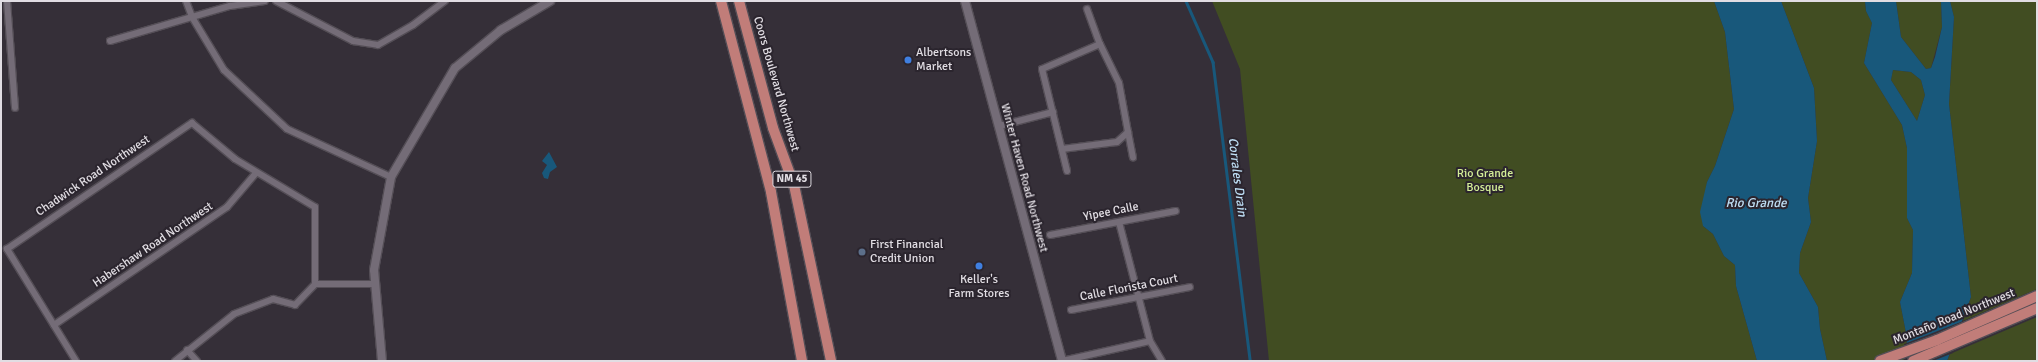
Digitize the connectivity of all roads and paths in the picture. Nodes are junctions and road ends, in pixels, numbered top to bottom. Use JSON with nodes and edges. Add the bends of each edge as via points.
{"nodes":[{"id":1,"x":7,"y":1,"type":"edge"},
{"id":2,"x":186,"y":1,"type":"edge"},
{"id":3,"x":265,"y":1,"type":"edge"},
{"id":4,"x":276,"y":1,"type":"edge"},
{"id":5,"x":445,"y":1,"type":"edge"},
{"id":6,"x":550,"y":1,"type":"edge"},
{"id":7,"x":721,"y":1,"type":"edge"},
{"id":8,"x":739,"y":1,"type":"edge"},
{"id":9,"x":965,"y":1,"type":"edge"},
{"id":10,"x":1087,"y":9,"type":"dead end"},
{"id":11,"x":192,"y":17,"type":"junction"},
{"id":12,"x":110,"y":41,"type":"dead end"},
{"id":13,"x":1100,"y":44,"type":"junction"},
{"id":14,"x":15,"y":108,"type":"dead end"},
{"id":15,"x":1053,"y":112,"type":"junction"},
{"id":16,"x":999,"y":126,"type":"junction"},
{"id":17,"x":1128,"y":132,"type":"junction"},
{"id":18,"x":1062,"y":149,"type":"junction"},
{"id":19,"x":1133,"y":158,"type":"dead end"},
{"id":20,"x":1067,"y":171,"type":"dead end"},
{"id":21,"x":256,"y":172,"type":"junction"},
{"id":22,"x":391,"y":177,"type":"junction"},
{"id":23,"x":1176,"y":211,"type":"dead end"},
{"id":24,"x":1119,"y":222,"type":"junction"},
{"id":25,"x":1050,"y":235,"type":"dead end"},
{"id":26,"x":315,"y":284,"type":"junction"},
{"id":27,"x":375,"y":284,"type":"junction"},
{"id":28,"x":1190,"y":287,"type":"dead end"},
{"id":29,"x":2037,"y":296,"type":"edge"},
{"id":30,"x":1137,"y":297,"type":"junction"},
{"id":31,"x":2037,"y":308,"type":"edge"},
{"id":32,"x":1071,"y":310,"type":"dead end"},
{"id":33,"x":54,"y":325,"type":"junction"},
{"id":34,"x":1150,"y":341,"type":"junction"},
{"id":35,"x":187,"y":350,"type":"junction"},
{"id":36,"x":76,"y":361,"type":"edge"},
{"id":37,"x":176,"y":361,"type":"edge"},
{"id":38,"x":197,"y":361,"type":"edge"},
{"id":39,"x":382,"y":361,"type":"edge"},
{"id":40,"x":802,"y":361,"type":"edge"},
{"id":41,"x":831,"y":361,"type":"edge"},
{"id":42,"x":1062,"y":361,"type":"edge"},
{"id":43,"x":1162,"y":361,"type":"edge"},
{"id":44,"x":1880,"y":361,"type":"edge"},
{"id":45,"x":1913,"y":361,"type":"edge"}],
"edges":[{"from":1,"to":14,"type":"street"},
{"from":2,"to":11,"type":"street"},
{"from":3,"to":11,"type":"street","via":[[230,6]]},
{"from":4,"to":5,"type":"street","via":[[353,42],[378,45]]},
{"from":6,"to":22,"type":"street","via":[[501,30],[454,68]]},
{"from":7,"to":40,"type":"main road","number":"NM 45","via":[[771,192]]},
{"from":8,"to":41,"type":"main road","name":"Coors Boulevard Northwest","number":"NM 45","via":[[773,128],[794,185]]},
{"from":9,"to":16,"type":"street","name":"Winter Haven Road Northwest"},
{"from":10,"to":13,"type":"street"},
{"from":11,"to":12,"type":"street"},
{"from":11,"to":22,"type":"street","via":[[224,70],[287,129]]},
{"from":13,"to":15,"type":"street","via":[[1042,69]]},
{"from":13,"to":17,"type":"street","via":[[1119,83]]},
{"from":15,"to":16,"type":"street"},
{"from":15,"to":18,"type":"street"},
{"from":16,"to":42,"type":"street","name":"Winter Haven Road Northwest"},
{"from":17,"to":18,"type":"street","via":[[1117,142]]},
{"from":17,"to":19,"type":"street"},
{"from":18,"to":20,"type":"street"},
{"from":21,"to":26,"type":"street","via":[[315,208]]},
{"from":21,"to":33,"type":"street","name":"Habershaw Road Northwest","via":[[227,207]]},
{"from":21,"to":33,"type":"street","name":"Chadwick Road Northwest","via":[[192,123],[7,249]]},
{"from":22,"to":27,"type":"street","via":[[374,270]]},
{"from":23,"to":24,"type":"street","name":"Yipee Calle"},
{"from":24,"to":25,"type":"street","name":"Yipee Calle"},
{"from":24,"to":30,"type":"street"},
{"from":26,"to":27,"type":"street"},
{"from":26,"to":35,"type":"street","via":[[295,305],[273,299],[234,314]]},
{"from":27,"to":39,"type":"street"},
{"from":28,"to":30,"type":"street","name":"Calle Florista Court"},
{"from":29,"to":44,"type":"main road","name":"Montaño Road Northwest","via":[[1937,340]]},
{"from":30,"to":32,"type":"street","name":"Calle Florista Court"},
{"from":30,"to":34,"type":"street"},
{"from":31,"to":45,"type":"main road","name":"Montaño Road Northwest"},
{"from":33,"to":36,"type":"street"},
{"from":34,"to":42,"type":"street"},
{"from":34,"to":43,"type":"street"},
{"from":35,"to":37,"type":"street"},
{"from":35,"to":38,"type":"street"}]}
